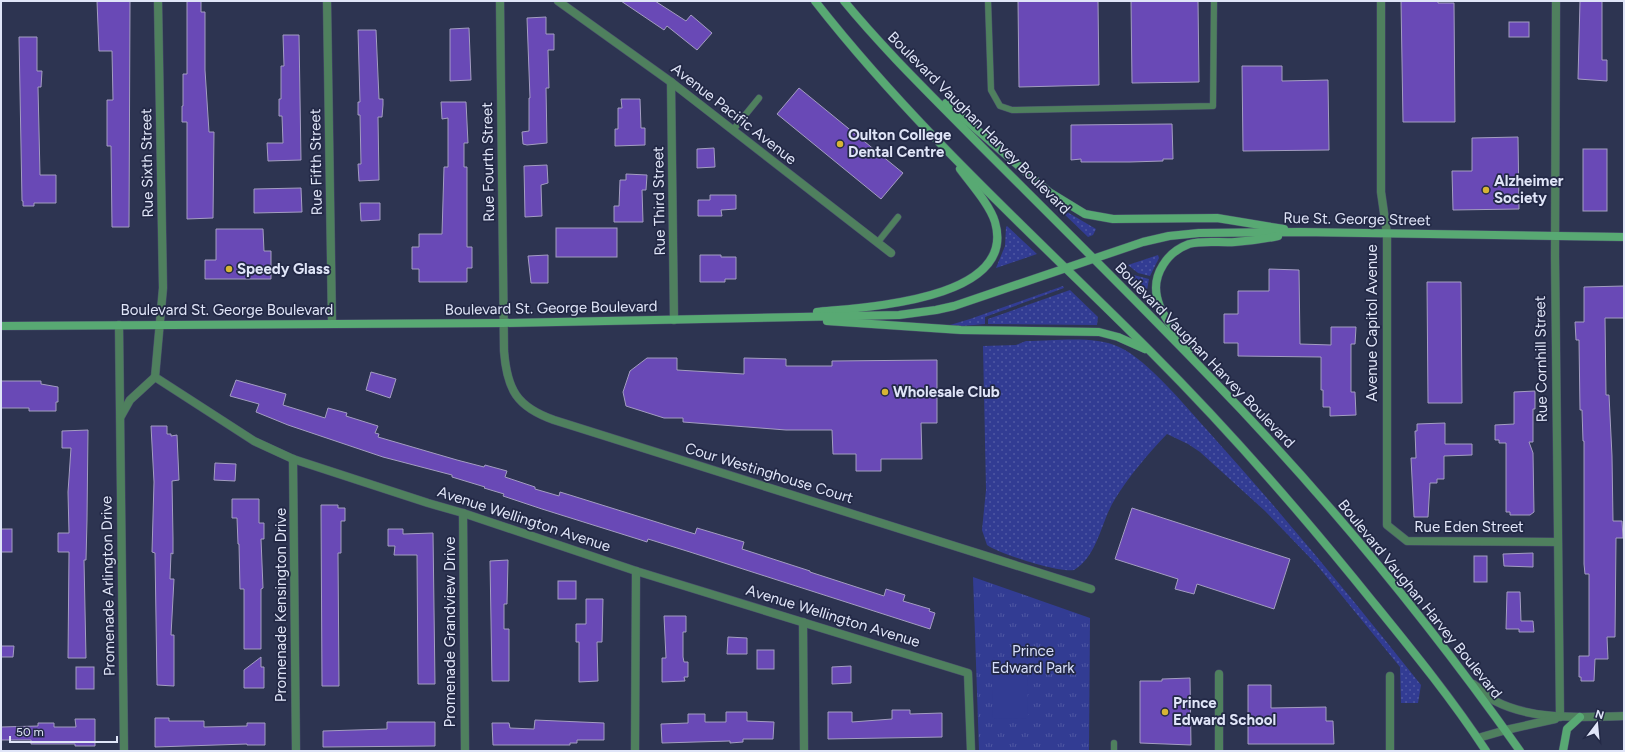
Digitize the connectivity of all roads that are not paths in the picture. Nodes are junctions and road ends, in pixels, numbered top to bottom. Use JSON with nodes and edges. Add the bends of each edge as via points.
{"nodes":[{"id":1,"x":158,"y":1,"type":"edge"},
{"id":2,"x":326,"y":1,"type":"edge"},
{"id":3,"x":500,"y":1,"type":"edge"},
{"id":4,"x":558,"y":1,"type":"edge"},
{"id":5,"x":815,"y":1,"type":"edge"},
{"id":6,"x":844,"y":1,"type":"edge"},
{"id":7,"x":988,"y":1,"type":"edge"},
{"id":8,"x":1214,"y":1,"type":"edge"},
{"id":9,"x":1381,"y":1,"type":"edge"},
{"id":10,"x":1556,"y":1,"type":"edge"},
{"id":11,"x":900,"y":63,"type":"junction"},
{"id":12,"x":671,"y":82,"type":"junction"},
{"id":13,"x":759,"y":98,"type":"dead end"},
{"id":14,"x":733,"y":130,"type":"junction"},
{"id":15,"x":950,"y":153,"type":"junction"},
{"id":16,"x":898,"y":217,"type":"dead end"},
{"id":17,"x":1300,"y":232,"type":"junction"},
{"id":18,"x":1386,"y":234,"type":"junction"},
{"id":19,"x":1554,"y":236,"type":"junction"},
{"id":20,"x":1624,"y":237,"type":"edge"},
{"id":21,"x":878,"y":242,"type":"junction"},
{"id":22,"x":891,"y":253,"type":"dead end"},
{"id":23,"x":1093,"y":259,"type":"junction"},
{"id":24,"x":1066,"y":268,"type":"junction"},
{"id":25,"x":770,"y":318,"type":"junction"},
{"id":26,"x":674,"y":320,"type":"junction"},
{"id":27,"x":332,"y":323,"type":"junction"},
{"id":28,"x":503,"y":323,"type":"junction"},
{"id":29,"x":119,"y":325,"type":"junction"},
{"id":30,"x":160,"y":325,"type":"junction"},
{"id":31,"x":1,"y":326,"type":"edge"},
{"id":32,"x":1152,"y":353,"type":"junction"},
{"id":33,"x":1210,"y":376,"type":"junction"},
{"id":34,"x":155,"y":377,"type":"junction"},
{"id":35,"x":120,"y":420,"type":"junction"},
{"id":36,"x":293,"y":459,"type":"junction"},
{"id":37,"x":463,"y":512,"type":"junction"},
{"id":38,"x":1386,"y":524,"type":"joint"},
{"id":39,"x":1557,"y":542,"type":"junction"},
{"id":40,"x":636,"y":571,"type":"junction"},
{"id":41,"x":1091,"y":589,"type":"dead end"},
{"id":42,"x":803,"y":622,"type":"junction"},
{"id":43,"x":1219,"y":674,"type":"dead end"},
{"id":44,"x":1390,"y":676,"type":"dead end"},
{"id":45,"x":1469,"y":681,"type":"junction"},
{"id":46,"x":1624,"y":716,"type":"edge"},
{"id":47,"x":1560,"y":717,"type":"junction"},
{"id":48,"x":1580,"y":717,"type":"junction"},
{"id":49,"x":1506,"y":730,"type":"junction"},
{"id":50,"x":1478,"y":738,"type":"junction"},
{"id":51,"x":1114,"y":743,"type":"dead end"},
{"id":52,"x":124,"y":751,"type":"edge"},
{"id":53,"x":296,"y":751,"type":"edge"},
{"id":54,"x":465,"y":751,"type":"edge"},
{"id":55,"x":635,"y":751,"type":"edge"},
{"id":56,"x":804,"y":751,"type":"edge"},
{"id":57,"x":970,"y":751,"type":"edge"},
{"id":58,"x":1114,"y":751,"type":"edge"},
{"id":59,"x":1219,"y":751,"type":"edge"},
{"id":60,"x":1390,"y":751,"type":"edge"},
{"id":61,"x":1486,"y":751,"type":"edge"},
{"id":62,"x":1520,"y":751,"type":"edge"},
{"id":63,"x":1563,"y":751,"type":"edge"}],
"edges":[{"from":1,"to":30,"type":"street","name":"Rue Sixth Street","via":[[163,288]]},
{"from":2,"to":27,"type":"street","name":"Rue Fifth Street"},
{"from":3,"to":28,"type":"street","name":"Rue Fourth Street"},
{"from":4,"to":12,"type":"street","name":"Avenue Pacific Avenue"},
{"from":5,"to":15,"type":"main road","via":[[888,87]]},
{"from":6,"to":11,"type":"main road","name":"Boulevard Vaughan Harvey Boulevard"},
{"from":7,"to":8,"type":"lane","via":[[990,90],[1000,106],[1012,110],[1213,106]]},
{"from":9,"to":18,"type":"street","name":"Avenue Capitol Avenue","via":[[1381,192]]},
{"from":10,"to":19,"type":"street","name":"Rue Cornhill Street"},
{"from":11,"to":17,"type":"main road","via":[[1050,192],[1085,214],[1113,219],[1229,219]]},
{"from":11,"to":23,"type":"main road","name":"Boulevard Vaughan Harvey Boulevard"},
{"from":12,"to":14,"type":"street","name":"Avenue Pacific Avenue"},
{"from":12,"to":26,"type":"street","name":"Rue Third Street"},
{"from":13,"to":14,"type":"lane"},
{"from":14,"to":21,"type":"street","name":"Avenue Pacific Avenue"},
{"from":15,"to":24,"type":"main road"},
{"from":15,"to":25,"type":"main road","via":[[995,221],[995,249],[988,262],[978,272],[949,289],[909,302]]},
{"from":16,"to":21,"type":"lane"},
{"from":17,"to":18,"type":"main road","name":"Rue St. George Street"},
{"from":17,"to":23,"type":"main road","name":"Rue St. George Street","via":[[1199,233],[1169,236]]},
{"from":17,"to":33,"type":"main road","via":[[1248,241],[1190,244],[1171,255],[1162,267],[1156,285],[1159,307]]},
{"from":18,"to":19,"type":"main road","name":"Rue St. George Street"},
{"from":18,"to":38,"type":"street","name":"Avenue Capitol Avenue"},
{"from":19,"to":20,"type":"main road","name":"Rue St. George Street"},
{"from":19,"to":39,"type":"street","name":"Rue Cornhill Street"},
{"from":21,"to":22,"type":"street","name":"Avenue Pacific Avenue"},
{"from":23,"to":24,"type":"main road","name":"Boulevard St. George Boulevard"},
{"from":23,"to":33,"type":"main road","name":"Boulevard Vaughan Harvey Boulevard"},
{"from":24,"to":25,"type":"main road","name":"Boulevard St. George Boulevard","via":[[972,301],[936,310],[899,315]]},
{"from":24,"to":32,"type":"main road"},
{"from":25,"to":26,"type":"main road","name":"Boulevard St. George Boulevard"},
{"from":25,"to":32,"type":"main road","via":[[961,330],[1095,332],[1118,337]]},
{"from":26,"to":28,"type":"main road","name":"Boulevard St. George Boulevard"},
{"from":27,"to":28,"type":"main road","name":"Boulevard St. George Boulevard"},
{"from":27,"to":30,"type":"main road","name":"Boulevard St. George Boulevard"},
{"from":28,"to":41,"type":"street","name":"Cour Westinghouse Court","via":[[506,371],[512,390],[524,406],[542,416]]},
{"from":29,"to":30,"type":"main road","name":"Boulevard St. George Boulevard"},
{"from":29,"to":31,"type":"main road","name":"Boulevard St. George Boulevard"},
{"from":29,"to":35,"type":"street","name":"Promenade Arlington Drive"},
{"from":30,"to":34,"type":"street"},
{"from":32,"to":50,"type":"main road","via":[[1262,470],[1339,560],[1427,668]]},
{"from":33,"to":45,"type":"main road","name":"Boulevard Vaughan Harvey Boulevard","via":[[1341,522]]},
{"from":34,"to":35,"type":"street","name":"Promenade Arlington Drive","via":[[130,400]]},
{"from":34,"to":36,"type":"street","name":"Avenue Wellington Avenue","via":[[254,441]]},
{"from":35,"to":52,"type":"street","name":"Promenade Arlington Drive"},
{"from":36,"to":37,"type":"street","name":"Avenue Wellington Avenue","via":[[428,504]]},
{"from":36,"to":53,"type":"street","name":"Promenade Kensington Drive"},
{"from":37,"to":40,"type":"street","name":"Avenue Wellington Avenue"},
{"from":37,"to":54,"type":"street","name":"Promenade Grandview Drive"},
{"from":38,"to":39,"type":"street","name":"Rue Eden Street","via":[[1407,541]]},
{"from":39,"to":47,"type":"street","name":"Rue Cornhill Street"},
{"from":40,"to":42,"type":"street","name":"Avenue Wellington Avenue"},
{"from":40,"to":55,"type":"street"},
{"from":42,"to":56,"type":"street"},
{"from":42,"to":57,"type":"street","name":"Avenue Wellington Avenue","via":[[968,673]]},
{"from":43,"to":59,"type":"street"},
{"from":44,"to":60,"type":"street"},
{"from":45,"to":47,"type":"street","via":[[1494,700],[1509,706]]},
{"from":45,"to":49,"type":"main road","name":"Boulevard Vaughan Harvey Boulevard"},
{"from":46,"to":48,"type":"street"},
{"from":47,"to":48,"type":"street"},
{"from":47,"to":49,"type":"street"},
{"from":48,"to":63,"type":"main road","via":[[1567,729]]},
{"from":49,"to":50,"type":"street"},
{"from":49,"to":62,"type":"main road","name":"Boulevard Vaughan Harvey Boulevard"},
{"from":50,"to":61,"type":"main road"},
{"from":51,"to":58,"type":"lane"}]}
